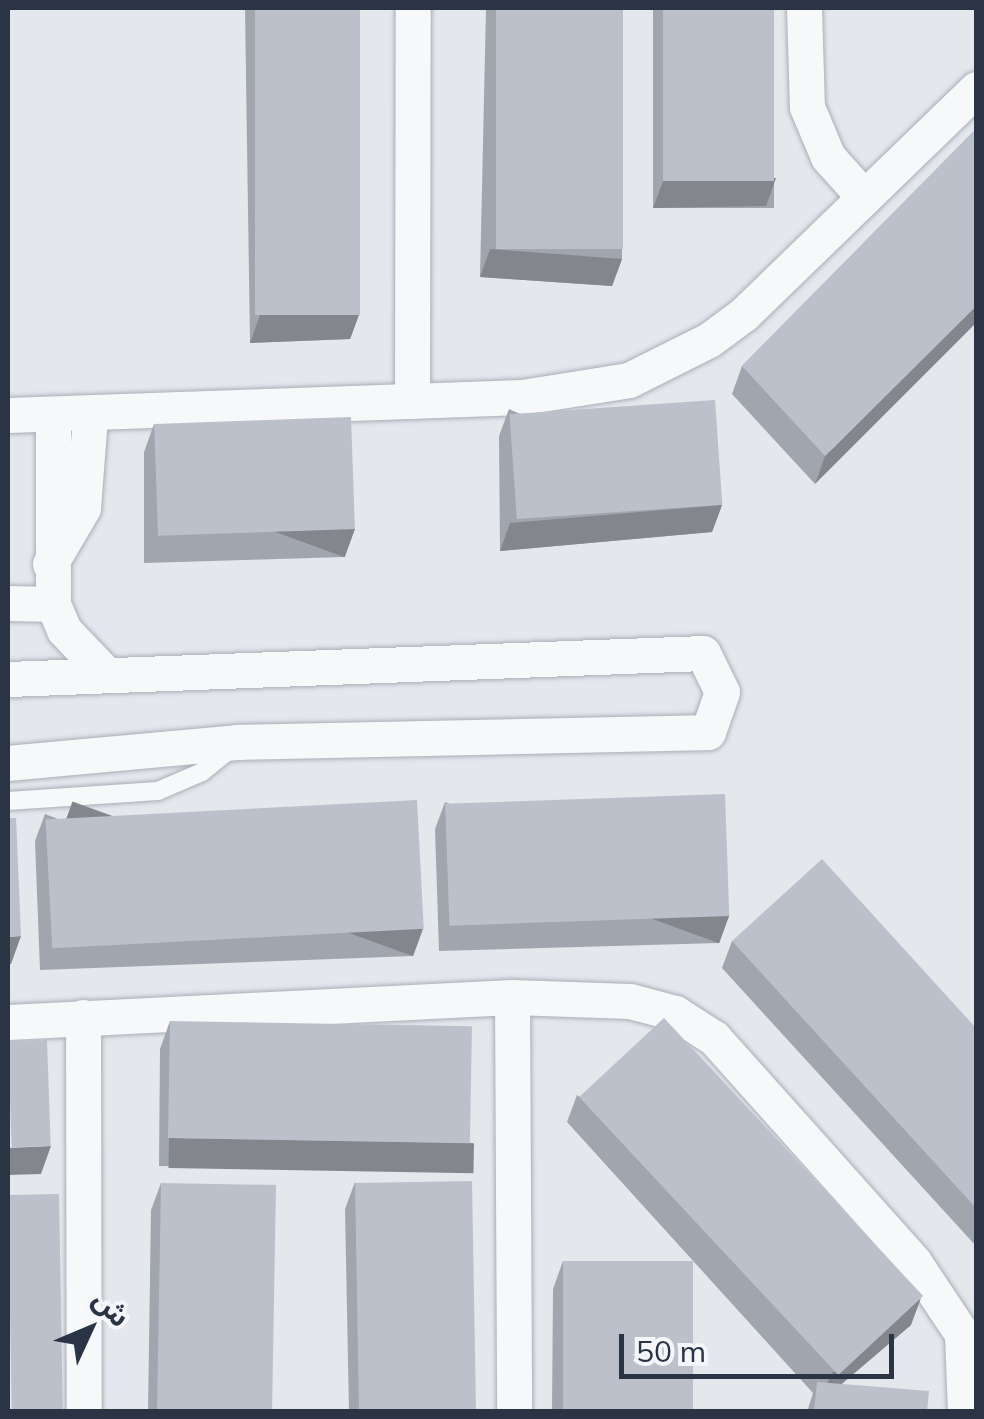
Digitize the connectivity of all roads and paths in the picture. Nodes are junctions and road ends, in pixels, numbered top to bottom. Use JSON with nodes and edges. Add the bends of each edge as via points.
{"nodes":[{"id":1,"x":413,"y":8,"type":"edge"},
{"id":2,"x":804,"y":8,"type":"edge"},
{"id":3,"x":976,"y":89,"type":"edge"},
{"id":4,"x":864,"y":197,"type":"junction"},
{"id":5,"x":412,"y":400,"type":"junction"},
{"id":6,"x":8,"y":416,"type":"edge"},
{"id":7,"x":53,"y":416,"type":"junction"},
{"id":8,"x":90,"y":416,"type":"junction"},
{"id":9,"x":50,"y":564,"type":"junction"},
{"id":10,"x":8,"y":603,"type":"edge"},
{"id":11,"x":53,"y":604,"type":"junction"},
{"id":12,"x":107,"y":675,"type":"junction"},
{"id":13,"x":8,"y":679,"type":"edge"},
{"id":14,"x":238,"y":742,"type":"junction"},
{"id":15,"x":8,"y":762,"type":"edge"},
{"id":16,"x":8,"y":802,"type":"edge"},
{"id":17,"x":512,"y":997,"type":"junction"},
{"id":18,"x":83,"y":1017,"type":"junction"},
{"id":19,"x":8,"y":1022,"type":"edge"},
{"id":20,"x":914,"y":1262,"type":"junction"},
{"id":21,"x":976,"y":1332,"type":"edge"},
{"id":22,"x":969,"y":1396,"type":"edge"},
{"id":23,"x":84,"y":1412,"type":"edge"},
{"id":24,"x":514,"y":1412,"type":"edge"}],
"edges":[{"from":1,"to":5,"type":"street"},
{"from":2,"to":4,"type":"street","via":[[808,107],[828,157]]},
{"from":3,"to":4,"type":"street"},
{"from":4,"to":5,"type":"street","via":[[744,314],[643,374],[559,394]]},
{"from":5,"to":8,"type":"street"},
{"from":6,"to":7,"type":"street"},
{"from":7,"to":8,"type":"street"},
{"from":7,"to":9,"type":"street"},
{"from":8,"to":9,"type":"street","via":[[83,508]]},
{"from":9,"to":11,"type":"street"},
{"from":10,"to":11,"type":"street"},
{"from":11,"to":12,"type":"street","via":[[64,630]]},
{"from":12,"to":13,"type":"street"},
{"from":12,"to":14,"type":"street","via":[[703,654],[722,692],[708,732]]},
{"from":14,"to":15,"type":"street"},
{"from":14,"to":16,"type":"lane","via":[[202,772],[158,792]]},
{"from":17,"to":18,"type":"street"},
{"from":17,"to":20,"type":"street","via":[[630,1001],[696,1024]]},
{"from":17,"to":24,"type":"street"},
{"from":18,"to":19,"type":"street"},
{"from":18,"to":23,"type":"street"},
{"from":20,"to":21,"type":"street","via":[[942,1280]]},
{"from":20,"to":22,"type":"street","via":[[962,1334]]}]}
